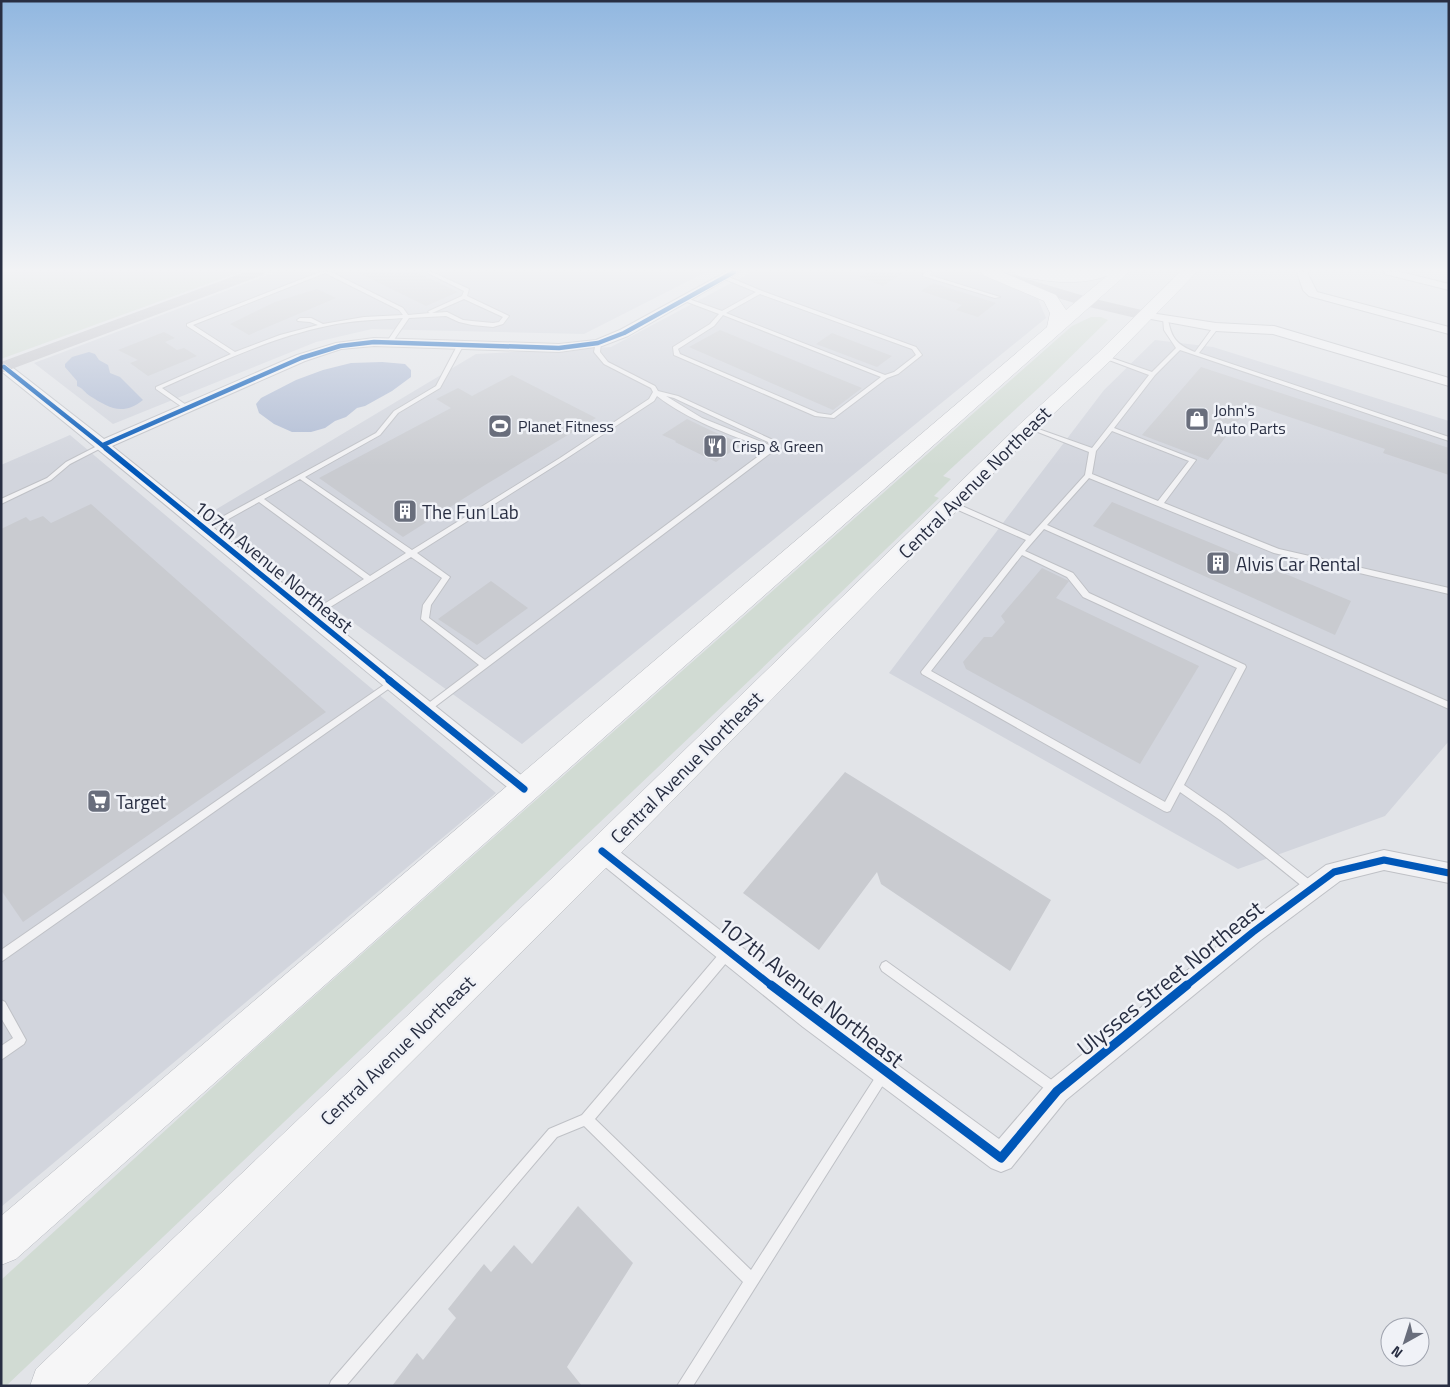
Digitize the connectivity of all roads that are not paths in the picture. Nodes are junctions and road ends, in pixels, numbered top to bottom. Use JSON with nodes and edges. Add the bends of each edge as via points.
{"nodes":[{"id":1,"x":84,"y":337,"type":"edge"},
{"id":2,"x":208,"y":337,"type":"edge"},
{"id":3,"x":280,"y":337,"type":"edge"},
{"id":4,"x":393,"y":337,"type":"edge"},
{"id":5,"x":614,"y":337,"type":"edge"},
{"id":6,"x":693,"y":337,"type":"edge"},
{"id":7,"x":782,"y":337,"type":"edge"},
{"id":8,"x":883,"y":337,"type":"edge"},
{"id":9,"x":1047,"y":337,"type":"edge"},
{"id":10,"x":1123,"y":337,"type":"edge"},
{"id":11,"x":1171,"y":337,"type":"edge"},
{"id":12,"x":1209,"y":337,"type":"edge"},
{"id":13,"x":1297,"y":337,"type":"edge"},
{"id":14,"x":389,"y":343,"type":"junction"},
{"id":15,"x":598,"y":343,"type":"junction"},
{"id":16,"x":460,"y":346,"type":"junction"},
{"id":17,"x":914,"y":348,"type":"joint"},
{"id":18,"x":1179,"y":348,"type":"junction"},
{"id":19,"x":235,"y":354,"type":"junction"},
{"id":20,"x":1196,"y":354,"type":"junction"},
{"id":21,"x":1104,"y":357,"type":"junction"},
{"id":22,"x":2,"y":368,"type":"edge"},
{"id":23,"x":1153,"y":374,"type":"junction"},
{"id":24,"x":885,"y":377,"type":"junction"},
{"id":25,"x":1449,"y":382,"type":"edge"},
{"id":26,"x":656,"y":392,"type":"junction"},
{"id":27,"x":187,"y":408,"type":"junction"},
{"id":28,"x":1028,"y":427,"type":"junction"},
{"id":29,"x":1111,"y":429,"type":"junction"},
{"id":30,"x":1449,"y":439,"type":"edge"},
{"id":31,"x":103,"y":445,"type":"junction"},
{"id":32,"x":1093,"y":451,"type":"junction"},
{"id":33,"x":1088,"y":475,"type":"junction"},
{"id":34,"x":301,"y":476,"type":"junction"},
{"id":35,"x":259,"y":499,"type":"junction"},
{"id":36,"x":1,"y":502,"type":"edge"},
{"id":37,"x":951,"y":504,"type":"junction"},
{"id":38,"x":1159,"y":504,"type":"junction"},
{"id":39,"x":1043,"y":526,"type":"junction"},
{"id":40,"x":204,"y":529,"type":"junction"},
{"id":41,"x":1031,"y":539,"type":"junction"},
{"id":42,"x":1021,"y":552,"type":"junction"},
{"id":43,"x":412,"y":553,"type":"junction"},
{"id":44,"x":370,"y":580,"type":"junction"},
{"id":45,"x":1449,"y":591,"type":"edge"},
{"id":46,"x":311,"y":616,"type":"junction"},
{"id":47,"x":485,"y":665,"type":"junction"},
{"id":48,"x":391,"y":683,"type":"junction"},
{"id":49,"x":1449,"y":706,"type":"edge"},
{"id":50,"x":425,"y":710,"type":"junction"},
{"id":51,"x":1179,"y":786,"type":"junction"},
{"id":52,"x":524,"y":789,"type":"junction"},
{"id":53,"x":602,"y":851,"type":"junction"},
{"id":54,"x":1449,"y":873,"type":"edge"},
{"id":55,"x":1312,"y":888,"type":"junction"},
{"id":56,"x":728,"y":951,"type":"junction"},
{"id":57,"x":1,"y":958,"type":"edge"},
{"id":58,"x":886,"y":967,"type":"dead end"},
{"id":59,"x":1,"y":1006,"type":"edge"},
{"id":60,"x":1,"y":1054,"type":"edge"},
{"id":61,"x":886,"y":1072,"type":"junction"},
{"id":62,"x":1057,"y":1091,"type":"junction"},
{"id":63,"x":586,"y":1119,"type":"junction"},
{"id":64,"x":1000,"y":1158,"type":"joint"},
{"id":65,"x":1,"y":1244,"type":"edge"},
{"id":66,"x":752,"y":1280,"type":"junction"},
{"id":67,"x":52,"y":1386,"type":"edge"},
{"id":68,"x":336,"y":1386,"type":"edge"},
{"id":69,"x":684,"y":1386,"type":"edge"}],
"edges":[{"from":1,"to":22,"type":"street"},
{"from":2,"to":19,"type":"lane"},
{"from":3,"to":19,"type":"lane"},
{"from":4,"to":14,"type":"lane"},
{"from":5,"to":15,"type":"street"},
{"from":6,"to":24,"type":"lane","via":[[675,348],[677,355],[817,416],[832,417]]},
{"from":7,"to":24,"type":"lane"},
{"from":8,"to":17,"type":"lane"},
{"from":9,"to":52,"type":"highway"},
{"from":10,"to":21,"type":"highway","name":"Central Avenue Northeast"},
{"from":11,"to":18,"type":"lane"},
{"from":12,"to":20,"type":"lane"},
{"from":13,"to":25,"type":"street"},
{"from":14,"to":16,"type":"street"},
{"from":14,"to":27,"type":"street","via":[[359,344],[318,352]]},
{"from":15,"to":16,"type":"street","via":[[559,348]]},
{"from":15,"to":26,"type":"lane","via":[[597,352],[606,363],[648,384]]},
{"from":16,"to":34,"type":"lane","via":[[438,387],[396,412],[378,434]]},
{"from":17,"to":24,"type":"lane","via":[[919,355],[896,373]]},
{"from":18,"to":20,"type":"lane"},
{"from":18,"to":23,"type":"lane"},
{"from":19,"to":27,"type":"lane","via":[[158,388]]},
{"from":20,"to":30,"type":"lane"},
{"from":21,"to":23,"type":"lane"},
{"from":21,"to":28,"type":"highway","name":"Central Avenue Northeast"},
{"from":22,"to":31,"type":"street","name":"107th Avenue Northeast"},
{"from":23,"to":29,"type":"lane"},
{"from":26,"to":43,"type":"lane","via":[[645,406]]},
{"from":26,"to":47,"type":"lane","via":[[676,397],[771,441],[773,449]]},
{"from":27,"to":31,"type":"street"},
{"from":28,"to":32,"type":"lane"},
{"from":28,"to":37,"type":"highway","name":"Central Avenue Northeast"},
{"from":29,"to":32,"type":"lane"},
{"from":29,"to":38,"type":"lane","via":[[1193,460]]},
{"from":31,"to":36,"type":"lane","via":[[68,463],[49,479]]},
{"from":31,"to":40,"type":"street","name":"107th Avenue Northeast"},
{"from":32,"to":33,"type":"lane"},
{"from":33,"to":38,"type":"lane"},
{"from":33,"to":39,"type":"lane"},
{"from":34,"to":35,"type":"lane"},
{"from":34,"to":43,"type":"lane"},
{"from":35,"to":40,"type":"lane"},
{"from":35,"to":44,"type":"lane"},
{"from":37,"to":41,"type":"lane"},
{"from":37,"to":53,"type":"highway","name":"Central Avenue Northeast"},
{"from":38,"to":45,"type":"lane","via":[[1277,551]]},
{"from":39,"to":41,"type":"lane"},
{"from":39,"to":49,"type":"lane"},
{"from":40,"to":46,"type":"street","name":"107th Avenue Northeast"},
{"from":41,"to":42,"type":"lane"},
{"from":42,"to":51,"type":"lane","via":[[1070,575],[1086,595],[1242,667]]},
{"from":42,"to":51,"type":"lane","via":[[925,672],[1167,808]]},
{"from":43,"to":44,"type":"lane"},
{"from":43,"to":47,"type":"lane","via":[[446,577],[427,605],[425,619]]},
{"from":44,"to":46,"type":"lane"},
{"from":46,"to":48,"type":"street","name":"107th Avenue Northeast"},
{"from":47,"to":50,"type":"lane"},
{"from":48,"to":50,"type":"street","name":"107th Avenue Northeast"},
{"from":48,"to":57,"type":"lane"},
{"from":50,"to":52,"type":"street","name":"107th Avenue Northeast"},
{"from":51,"to":55,"type":"lane"},
{"from":52,"to":65,"type":"highway"},
{"from":53,"to":56,"type":"street","name":"107th Avenue Northeast"},
{"from":53,"to":67,"type":"highway","name":"Central Avenue Northeast"},
{"from":54,"to":55,"type":"street","name":"Ulysses Street Northeast","via":[[1384,860],[1334,872]]},
{"from":55,"to":62,"type":"street","name":"Ulysses Street Northeast"},
{"from":56,"to":61,"type":"street","name":"107th Avenue Northeast"},
{"from":56,"to":63,"type":"lane"},
{"from":58,"to":62,"type":"lane"},
{"from":59,"to":60,"type":"lane","via":[[20,1040]]},
{"from":61,"to":64,"type":"street","name":"107th Avenue Northeast"},
{"from":61,"to":66,"type":"lane"},
{"from":62,"to":64,"type":"street","name":"Ulysses Street Northeast"},
{"from":63,"to":66,"type":"lane"},
{"from":63,"to":68,"type":"lane","via":[[553,1133]]},
{"from":66,"to":69,"type":"lane"}]}
